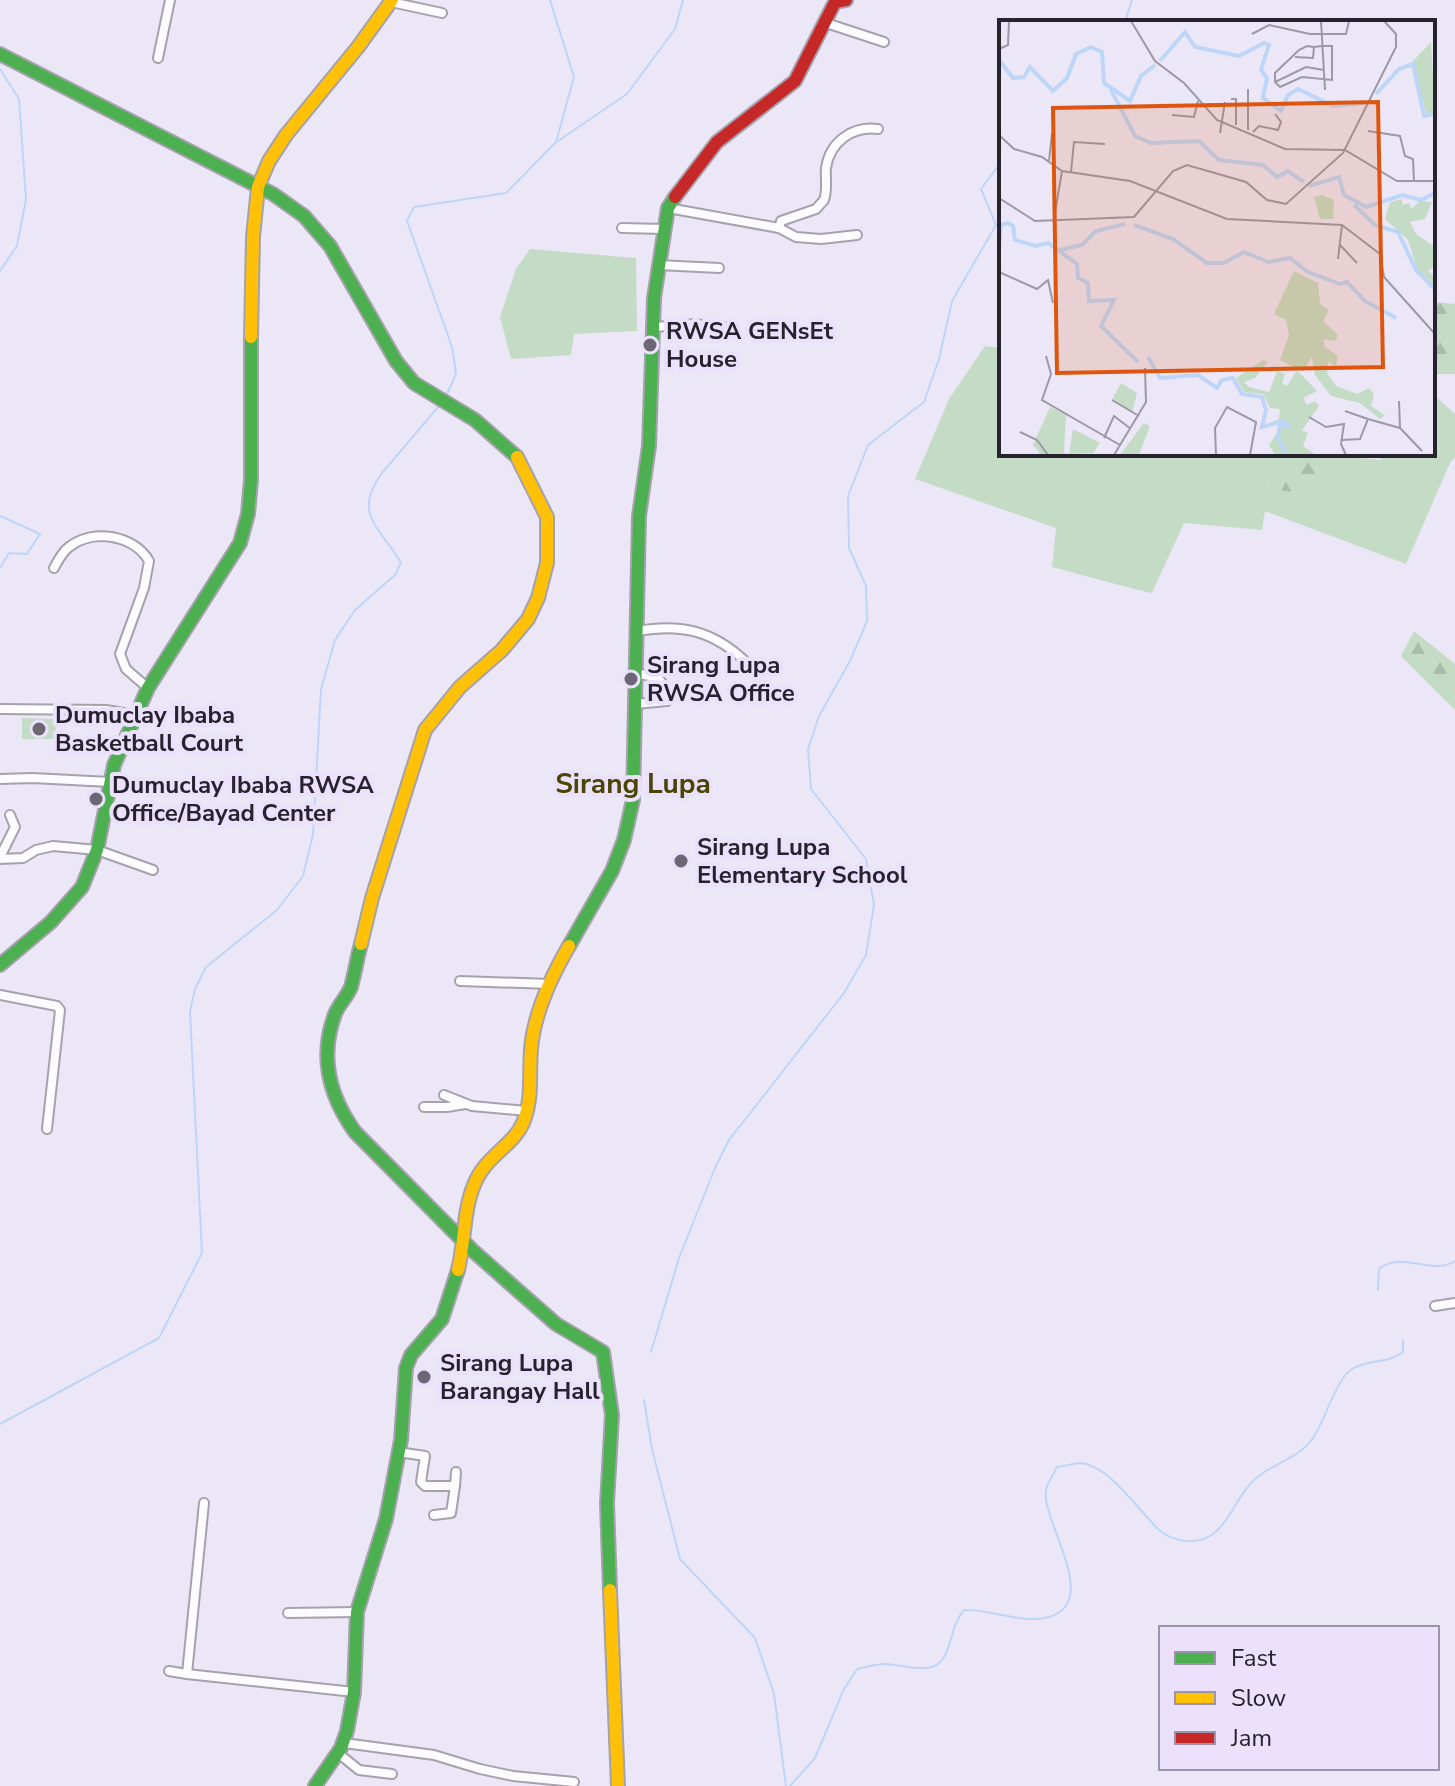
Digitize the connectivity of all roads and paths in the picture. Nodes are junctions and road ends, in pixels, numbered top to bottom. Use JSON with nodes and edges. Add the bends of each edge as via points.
{"nodes":[{"id":1,"x":170,"y":0,"type":"edge"},
{"id":2,"x":846,"y":0,"type":"edge"},
{"id":3,"x":391,"y":1,"type":"edge"},
{"id":4,"x":442,"y":13,"type":"dead end"},
{"id":5,"x":826,"y":23,"type":"junction"},
{"id":6,"x":884,"y":42,"type":"dead end"},
{"id":7,"x":0,"y":54,"type":"edge"},
{"id":8,"x":158,"y":58,"type":"dead end"},
{"id":9,"x":878,"y":129,"type":"dead end"},
{"id":10,"x":258,"y":187,"type":"junction"},
{"id":11,"x":668,"y":208,"type":"junction"},
{"id":12,"x":622,"y":228,"type":"dead end"},
{"id":13,"x":779,"y":228,"type":"junction"},
{"id":14,"x":664,"y":229,"type":"junction"},
{"id":15,"x":857,"y":235,"type":"dead end"},
{"id":16,"x":658,"y":265,"type":"junction"},
{"id":17,"x":719,"y":268,"type":"dead end"},
{"id":18,"x":654,"y":327,"type":"junction"},
{"id":19,"x":731,"y":327,"type":"dead end"},
{"id":20,"x":54,"y":568,"type":"dead end"},
{"id":21,"x":637,"y":631,"type":"junction"},
{"id":22,"x":747,"y":663,"type":"dead end"},
{"id":23,"x":636,"y":673,"type":"junction"},
{"id":24,"x":148,"y":688,"type":"junction"},
{"id":25,"x":635,"y":704,"type":"junction"},
{"id":26,"x":0,"y":709,"type":"edge"},
{"id":27,"x":136,"y":715,"type":"junction"},
{"id":28,"x":0,"y":779,"type":"edge"},
{"id":29,"x":110,"y":782,"type":"junction"},
{"id":30,"x":10,"y":815,"type":"dead end"},
{"id":31,"x":97,"y":850,"type":"junction"},
{"id":32,"x":0,"y":858,"type":"edge"},
{"id":33,"x":153,"y":870,"type":"dead end"},
{"id":34,"x":0,"y":965,"type":"edge"},
{"id":35,"x":460,"y":981,"type":"dead end"},
{"id":36,"x":550,"y":984,"type":"junction"},
{"id":37,"x":0,"y":995,"type":"edge"},
{"id":38,"x":444,"y":1095,"type":"dead end"},
{"id":39,"x":465,"y":1104,"type":"junction"},
{"id":40,"x":424,"y":1107,"type":"dead end"},
{"id":41,"x":527,"y":1111,"type":"junction"},
{"id":42,"x":47,"y":1129,"type":"dead end"},
{"id":43,"x":463,"y":1241,"type":"junction"},
{"id":44,"x":1455,"y":1303,"type":"edge"},
{"id":45,"x":1435,"y":1306,"type":"dead end"},
{"id":46,"x":398,"y":1452,"type":"junction"},
{"id":47,"x":456,"y":1472,"type":"dead end"},
{"id":48,"x":455,"y":1486,"type":"junction"},
{"id":49,"x":204,"y":1503,"type":"dead end"},
{"id":50,"x":434,"y":1515,"type":"dead end"},
{"id":51,"x":357,"y":1612,"type":"junction"},
{"id":52,"x":288,"y":1613,"type":"dead end"},
{"id":53,"x":169,"y":1671,"type":"dead end"},
{"id":54,"x":187,"y":1674,"type":"junction"},
{"id":55,"x":354,"y":1692,"type":"junction"},
{"id":56,"x":341,"y":1748,"type":"junction"},
{"id":57,"x":392,"y":1774,"type":"dead end"},
{"id":58,"x":574,"y":1782,"type":"dead end"},
{"id":59,"x":315,"y":1786,"type":"edge"},
{"id":60,"x":618,"y":1786,"type":"edge"}],
"edges":[{"from":1,"to":8,"type":"street"},
{"from":2,"to":5,"type":"street","via":[[835,2]]},
{"from":3,"to":4,"type":"street"},
{"from":3,"to":10,"type":"street","via":[[286,135]]},
{"from":5,"to":6,"type":"street"},
{"from":5,"to":11,"type":"street","via":[[795,81],[717,142]]},
{"from":7,"to":10,"type":"street"},
{"from":9,"to":13,"type":"street","via":[[864,127],[846,135],[829,159],[824,200],[816,209],[781,221]]},
{"from":10,"to":24,"type":"street","via":[[248,514],[240,543]]},
{"from":10,"to":43,"type":"street","via":[[289,204],[317,229],[414,383],[475,420],[517,457],[547,517],[547,563],[528,619],[425,730],[372,898],[350,989],[330,1033],[332,1093],[340,1111]]},
{"from":11,"to":13,"type":"street"},
{"from":11,"to":14,"type":"street"},
{"from":12,"to":14,"type":"street"},
{"from":13,"to":15,"type":"street","via":[[807,239]]},
{"from":14,"to":16,"type":"street"},
{"from":16,"to":17,"type":"street"},
{"from":16,"to":18,"type":"street"},
{"from":18,"to":19,"type":"street"},
{"from":18,"to":21,"type":"street","via":[[649,446],[639,516]]},
{"from":20,"to":24,"type":"street","via":[[66,549],[98,537],[121,538],[143,551],[149,561],[144,588],[120,654],[126,669]]},
{"from":21,"to":22,"type":"street","via":[[682,629],[724,642]]},
{"from":21,"to":23,"type":"street"},
{"from":23,"to":25,"type":"street"},
{"from":23,"to":25,"type":"street","via":[[658,678],[668,696],[661,703]]},
{"from":24,"to":27,"type":"street"},
{"from":25,"to":36,"type":"street","via":[[633,800],[624,840]]},
{"from":26,"to":27,"type":"street"},
{"from":27,"to":29,"type":"street"},
{"from":28,"to":29,"type":"street"},
{"from":29,"to":31,"type":"street"},
{"from":30,"to":32,"type":"street","via":[[15,827]]},
{"from":31,"to":32,"type":"street","via":[[49,846],[23,858]]},
{"from":31,"to":33,"type":"street"},
{"from":31,"to":34,"type":"street","via":[[82,887]]},
{"from":35,"to":36,"type":"street"},
{"from":36,"to":41,"type":"street","via":[[533,1033]]},
{"from":37,"to":42,"type":"street","via":[[60,1010]]},
{"from":38,"to":39,"type":"street"},
{"from":39,"to":40,"type":"street"},
{"from":39,"to":41,"type":"street"},
{"from":41,"to":43,"type":"street","via":[[518,1132],[478,1174]]},
{"from":43,"to":46,"type":"street","via":[[442,1319],[406,1368]]},
{"from":43,"to":60,"type":"street","via":[[556,1324],[603,1352],[612,1415],[607,1503]]},
{"from":44,"to":45,"type":"street"},
{"from":46,"to":48,"type":"street","via":[[425,1456],[422,1485]]},
{"from":46,"to":51,"type":"street","via":[[381,1541]]},
{"from":47,"to":48,"type":"street"},
{"from":48,"to":50,"type":"street","via":[[451,1513]]},
{"from":49,"to":54,"type":"street"},
{"from":51,"to":52,"type":"street"},
{"from":51,"to":55,"type":"street"},
{"from":53,"to":54,"type":"street"},
{"from":54,"to":55,"type":"street"},
{"from":55,"to":56,"type":"street"},
{"from":56,"to":57,"type":"street","via":[[359,1770]]},
{"from":56,"to":58,"type":"street","via":[[434,1755],[513,1776]]},
{"from":56,"to":59,"type":"street"}]}
